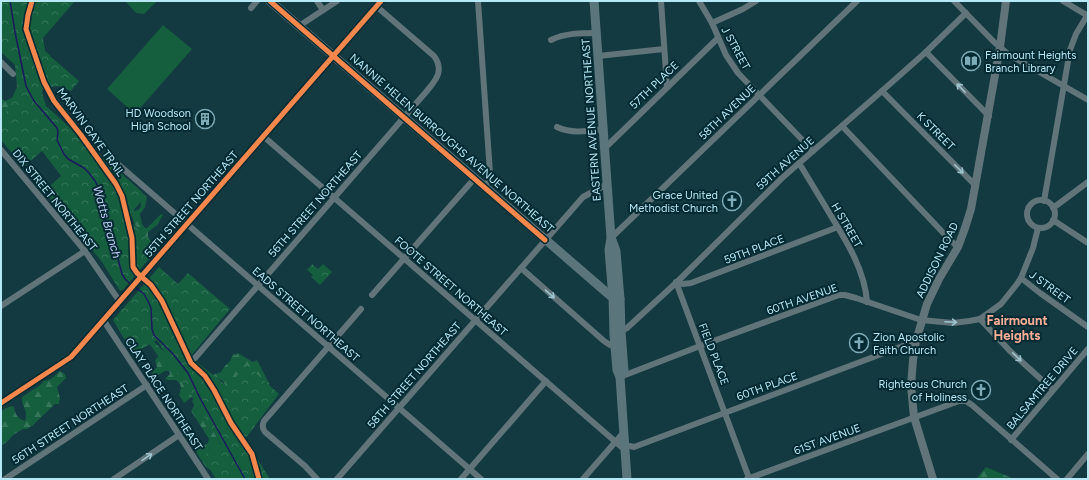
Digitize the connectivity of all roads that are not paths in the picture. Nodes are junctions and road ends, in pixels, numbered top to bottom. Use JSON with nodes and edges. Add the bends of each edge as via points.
{"nodes":[{"id":1,"x":257,"y":1,"type":"edge"},
{"id":2,"x":270,"y":1,"type":"edge"},
{"id":3,"x":317,"y":1,"type":"edge"},
{"id":4,"x":337,"y":1,"type":"edge"},
{"id":5,"x":381,"y":1,"type":"edge"},
{"id":6,"x":478,"y":1,"type":"edge"},
{"id":7,"x":594,"y":1,"type":"edge"},
{"id":8,"x":661,"y":1,"type":"edge"},
{"id":9,"x":699,"y":1,"type":"edge"},
{"id":10,"x":756,"y":1,"type":"edge"},
{"id":11,"x":857,"y":1,"type":"edge"},
{"id":12,"x":954,"y":1,"type":"edge"},
{"id":13,"x":1006,"y":1,"type":"edge"},
{"id":14,"x":1063,"y":1,"type":"edge"},
{"id":15,"x":376,"y":6,"type":"junction"},
{"id":16,"x":251,"y":8,"type":"dead end"},
{"id":17,"x":323,"y":10,"type":"junction"},
{"id":18,"x":966,"y":13,"type":"junction"},
{"id":19,"x":1088,"y":15,"type":"edge"},
{"id":20,"x":712,"y":23,"type":"junction"},
{"id":21,"x":299,"y":26,"type":"junction"},
{"id":22,"x":597,"y":33,"type":"junction"},
{"id":23,"x":718,"y":38,"type":"junction"},
{"id":24,"x":551,"y":40,"type":"dead end"},
{"id":25,"x":1000,"y":47,"type":"junction"},
{"id":26,"x":664,"y":49,"type":"junction"},
{"id":27,"x":926,"y":52,"type":"junction"},
{"id":28,"x":333,"y":56,"type":"junction"},
{"id":29,"x":598,"y":56,"type":"junction"},
{"id":30,"x":1,"y":62,"type":"edge"},
{"id":31,"x":14,"y":74,"type":"dead end"},
{"id":32,"x":1064,"y":86,"type":"junction"},
{"id":33,"x":667,"y":87,"type":"junction"},
{"id":34,"x":882,"y":91,"type":"junction"},
{"id":35,"x":759,"y":95,"type":"junction"},
{"id":36,"x":1088,"y":100,"type":"edge"},
{"id":37,"x":989,"y":116,"type":"junction"},
{"id":38,"x":404,"y":118,"type":"junction"},
{"id":39,"x":842,"y":126,"type":"junction"},
{"id":40,"x":557,"y":127,"type":"dead end"},
{"id":41,"x":603,"y":129,"type":"junction"},
{"id":42,"x":263,"y":136,"type":"junction"},
{"id":43,"x":604,"y":148,"type":"junction"},
{"id":44,"x":1,"y":150,"type":"edge"},
{"id":45,"x":813,"y":151,"type":"junction"},
{"id":46,"x":799,"y":163,"type":"junction"},
{"id":47,"x":119,"y":165,"type":"dead end"},
{"id":48,"x":474,"y":178,"type":"junction"},
{"id":49,"x":1088,"y":182,"type":"edge"},
{"id":50,"x":607,"y":184,"type":"junction"},
{"id":51,"x":976,"y":186,"type":"junction"},
{"id":52,"x":484,"y":187,"type":"junction"},
{"id":53,"x":334,"y":198,"type":"junction"},
{"id":54,"x":1044,"y":201,"type":"junction"},
{"id":55,"x":1053,"y":208,"type":"junction"},
{"id":56,"x":1053,"y":220,"type":"junction"},
{"id":57,"x":188,"y":224,"type":"junction"},
{"id":58,"x":838,"y":227,"type":"junction"},
{"id":59,"x":1038,"y":228,"type":"junction"},
{"id":60,"x":611,"y":238,"type":"junction"},
{"id":61,"x":545,"y":240,"type":"junction"},
{"id":62,"x":1088,"y":243,"type":"edge"},
{"id":63,"x":958,"y":246,"type":"junction"},
{"id":64,"x":85,"y":251,"type":"junction"},
{"id":65,"x":404,"y":259,"type":"junction"},
{"id":66,"x":521,"y":268,"type":"junction"},
{"id":67,"x":1021,"y":278,"type":"junction"},
{"id":68,"x":676,"y":282,"type":"junction"},
{"id":69,"x":258,"y":286,"type":"junction"},
{"id":70,"x":372,"y":295,"type":"dead end"},
{"id":71,"x":617,"y":298,"type":"junction"},
{"id":72,"x":120,"y":302,"type":"junction"},
{"id":73,"x":867,"y":302,"type":"junction"},
{"id":74,"x":1,"y":306,"type":"edge"},
{"id":75,"x":361,"y":309,"type":"dead end"},
{"id":76,"x":980,"y":319,"type":"junction"},
{"id":77,"x":475,"y":320,"type":"junction"},
{"id":78,"x":921,"y":320,"type":"junction"},
{"id":79,"x":104,"y":321,"type":"junction"},
{"id":80,"x":1088,"y":327,"type":"edge"},
{"id":81,"x":621,"y":331,"type":"junction"},
{"id":82,"x":916,"y":341,"type":"junction"},
{"id":83,"x":329,"y":346,"type":"junction"},
{"id":84,"x":615,"y":346,"type":"junction"},
{"id":85,"x":700,"y":346,"type":"junction"},
{"id":86,"x":1088,"y":349,"type":"edge"},
{"id":87,"x":195,"y":358,"type":"dead end"},
{"id":88,"x":620,"y":377,"type":"junction"},
{"id":89,"x":546,"y":382,"type":"junction"},
{"id":90,"x":146,"y":386,"type":"junction"},
{"id":91,"x":1053,"y":390,"type":"junction"},
{"id":92,"x":1,"y":403,"type":"edge"},
{"id":93,"x":399,"y":408,"type":"junction"},
{"id":94,"x":725,"y":412,"type":"junction"},
{"id":95,"x":914,"y":417,"type":"junction"},
{"id":96,"x":624,"y":432,"type":"junction"},
{"id":97,"x":180,"y":436,"type":"junction"},
{"id":98,"x":1012,"y":440,"type":"junction"},
{"id":99,"x":616,"y":442,"type":"junction"},
{"id":100,"x":625,"y":448,"type":"junction"},
{"id":101,"x":1088,"y":454,"type":"edge"},
{"id":102,"x":470,"y":469,"type":"junction"},
{"id":103,"x":5,"y":479,"type":"edge"},
{"id":104,"x":114,"y":479,"type":"edge"},
{"id":105,"x":208,"y":479,"type":"edge"},
{"id":106,"x":316,"y":479,"type":"edge"},
{"id":107,"x":337,"y":479,"type":"edge"},
{"id":108,"x":461,"y":479,"type":"edge"},
{"id":109,"x":481,"y":479,"type":"edge"},
{"id":110,"x":583,"y":479,"type":"edge"},
{"id":111,"x":627,"y":479,"type":"edge"},
{"id":112,"x":748,"y":479,"type":"edge"},
{"id":113,"x":933,"y":479,"type":"edge"},
{"id":114,"x":1057,"y":479,"type":"edge"},
{"id":115,"x":1067,"y":479,"type":"edge"}],
"edges":[{"from":1,"to":16,"type":"street"},
{"from":2,"to":21,"type":"main road","name":"NANNIE HELEN BURROUGHS AVENUE NORTHEAST"},
{"from":3,"to":17,"type":"street"},
{"from":4,"to":17,"type":"street"},
{"from":5,"to":15,"type":"street","name":"55TH STREET NORTHEAST"},
{"from":6,"to":52,"type":"street","via":[[490,173]]},
{"from":7,"to":22,"type":"main road","name":"EASTERN AVENUE NORTHEAST"},
{"from":8,"to":26,"type":"street"},
{"from":9,"to":20,"type":"street","name":"J STREET"},
{"from":10,"to":20,"type":"street"},
{"from":11,"to":35,"type":"street","name":"58TH AVENUE"},
{"from":12,"to":18,"type":"street"},
{"from":13,"to":25,"type":"street","name":"ADDISON ROAD"},
{"from":14,"to":19,"type":"street"},
{"from":15,"to":28,"type":"street","name":"55TH STREET NORTHEAST"},
{"from":15,"to":38,"type":"street","name":"56TH STREET NORTHEAST","via":[[438,63],[435,81]]},
{"from":17,"to":21,"type":"street"},
{"from":18,"to":25,"type":"street"},
{"from":18,"to":27,"type":"street","name":"59TH AVENUE"},
{"from":19,"to":32,"type":"street","via":[[1072,42]]},
{"from":20,"to":23,"type":"street","name":"J STREET"},
{"from":21,"to":28,"type":"main road","name":"NANNIE HELEN BURROUGHS AVENUE NORTHEAST"},
{"from":22,"to":24,"type":"street","via":[[564,35]]},
{"from":22,"to":29,"type":"main road","name":"EASTERN AVENUE NORTHEAST"},
{"from":23,"to":33,"type":"street","name":"57TH PLACE"},
{"from":23,"to":35,"type":"street","name":"J STREET","via":[[738,73]]},
{"from":25,"to":32,"type":"street"},
{"from":25,"to":37,"type":"street","name":"ADDISON ROAD"},
{"from":26,"to":29,"type":"street"},
{"from":26,"to":33,"type":"street"},
{"from":27,"to":34,"type":"street","name":"59TH AVENUE"},
{"from":37,"to":27,"type":"street","one_way":true},
{"from":28,"to":38,"type":"main road","name":"NANNIE HELEN BURROUGHS AVENUE NORTHEAST"},
{"from":28,"to":42,"type":"street","name":"55TH STREET NORTHEAST"},
{"from":29,"to":41,"type":"main road","name":"EASTERN AVENUE NORTHEAST"},
{"from":30,"to":31,"type":"street"},
{"from":32,"to":36,"type":"street"},
{"from":32,"to":54,"type":"street"},
{"from":33,"to":43,"type":"street","name":"57TH PLACE"},
{"from":34,"to":39,"type":"street","name":"59TH AVENUE"},
{"from":34,"to":51,"type":"street","name":"K STREET","one_way":true},
{"from":35,"to":45,"type":"street","name":"J STREET"},
{"from":35,"to":60,"type":"street","name":"58TH AVENUE"},
{"from":37,"to":51,"type":"street","name":"ADDISON ROAD"},
{"from":38,"to":48,"type":"main road","name":"NANNIE HELEN BURROUGHS AVENUE NORTHEAST"},
{"from":38,"to":53,"type":"street","name":"56TH STREET NORTHEAST"},
{"from":39,"to":45,"type":"street","name":"59TH AVENUE"},
{"from":39,"to":63,"type":"street"},
{"from":40,"to":41,"type":"street","via":[[572,132]]},
{"from":41,"to":43,"type":"main road","name":"EASTERN AVENUE NORTHEAST"},
{"from":42,"to":53,"type":"street","name":"FOOTE STREET NORTHEAST"},
{"from":42,"to":57,"type":"street","name":"55TH STREET NORTHEAST"},
{"from":43,"to":50,"type":"main road","name":"EASTERN AVENUE NORTHEAST"},
{"from":44,"to":64,"type":"street","name":"DIX STREET NORTHEAST"},
{"from":45,"to":46,"type":"street","name":"59TH AVENUE"},
{"from":46,"to":58,"type":"street","name":"H STREET"},
{"from":46,"to":68,"type":"street","name":"59TH AVENUE"},
{"from":47,"to":57,"type":"street","name":"EADS STREET NORTHEAST"},
{"from":48,"to":52,"type":"main road","name":"NANNIE HELEN BURROUGHS AVENUE NORTHEAST"},
{"from":48,"to":65,"type":"street"},
{"from":49,"to":55,"type":"street"},
{"from":50,"to":60,"type":"main road","name":"EASTERN AVENUE NORTHEAST"},
{"from":50,"to":61,"type":"street","name":"58TH STREET NORTHEAST","via":[[582,197]]},
{"from":51,"to":63,"type":"street","name":"ADDISON ROAD"},
{"from":52,"to":61,"type":"main road","name":"NANNIE HELEN BURROUGHS AVENUE NORTHEAST"},
{"from":53,"to":65,"type":"street","name":"FOOTE STREET NORTHEAST"},
{"from":53,"to":69,"type":"street","name":"56TH STREET NORTHEAST"},
{"from":54,"to":55,"type":"street"},
{"from":54,"to":59,"type":"street","via":[[1034,202],[1027,213],[1028,221]]},
{"from":55,"to":56,"type":"street"},
{"from":56,"to":59,"type":"street","via":[[1049,226]]},
{"from":56,"to":62,"type":"street"},
{"from":57,"to":69,"type":"street","name":"EADS STREET NORTHEAST"},
{"from":57,"to":72,"type":"street","name":"55TH STREET NORTHEAST"},
{"from":58,"to":68,"type":"street","name":"59TH PLACE","via":[[691,283]]},
{"from":58,"to":73,"type":"street","name":"H STREET","via":[[857,263]]},
{"from":59,"to":67,"type":"street","name":"60TH AVENUE","via":[[1034,248]]},
{"from":60,"to":71,"type":"main road","name":"EASTERN AVENUE NORTHEAST","via":[[609,250]]},
{"from":61,"to":66,"type":"street","name":"58TH STREET NORTHEAST"},
{"from":61,"to":71,"type":"main road","name":"NANNIE HELEN BURROUGHS AVENUE NORTHEAST","via":[[606,292]]},
{"from":63,"to":78,"type":"street","name":"ADDISON ROAD","via":[[939,279]]},
{"from":64,"to":72,"type":"street","name":"DIX STREET NORTHEAST"},
{"from":64,"to":74,"type":"street"},
{"from":65,"to":70,"type":"street"},
{"from":65,"to":77,"type":"street","name":"FOOTE STREET NORTHEAST"},
{"from":66,"to":77,"type":"street","name":"58TH STREET NORTHEAST"},
{"from":66,"to":84,"type":"street","one_way":true,"via":[[604,341]]},
{"from":67,"to":76,"type":"street","name":"60TH AVENUE","via":[[1006,299]]},
{"from":67,"to":80,"type":"street","name":"J STREET"},
{"from":68,"to":81,"type":"street","name":"59TH AVENUE"},
{"from":68,"to":85,"type":"street","name":"FIELD PLACE"},
{"from":69,"to":83,"type":"street","name":"EADS STREET NORTHEAST"},
{"from":69,"to":87,"type":"street","name":"56TH STREET NORTHEAST"},
{"from":71,"to":81,"type":"main road","name":"EASTERN AVENUE NORTHEAST"},
{"from":71,"to":84,"type":"main road","name":"EASTERN AVENUE NORTHEAST"},
{"from":72,"to":79,"type":"street","name":"55TH STREET NORTHEAST"},
{"from":73,"to":78,"type":"street","name":"60TH AVENUE"},
{"from":73,"to":85,"type":"street","name":"60TH AVENUE","via":[[839,295]]},
{"from":75,"to":83,"type":"street"},
{"from":78,"to":76,"type":"street","name":"60TH AVENUE","one_way":true,"via":[[953,323]]},
{"from":76,"to":91,"type":"street","one_way":true,"via":[[1010,351]]},
{"from":77,"to":89,"type":"street","name":"FOOTE STREET NORTHEAST"},
{"from":77,"to":93,"type":"street","name":"58TH STREET NORTHEAST"},
{"from":78,"to":82,"type":"street","name":"ADDISON ROAD"},
{"from":79,"to":90,"type":"street","name":"CLAY PLACE NORTHEAST"},
{"from":79,"to":92,"type":"street","name":"55TH STREET NORTHEAST","via":[[71,357]]},
{"from":81,"to":88,"type":"main road","name":"EASTERN AVENUE NORTHEAST","via":[[624,371]]},
{"from":82,"to":94,"type":"street","name":"60TH PLACE"},
{"from":82,"to":95,"type":"street","name":"ADDISON ROAD","via":[[911,378]]},
{"from":83,"to":93,"type":"street","name":"EADS STREET NORTHEAST"},
{"from":83,"to":106,"type":"street","via":[[264,421],[263,428]]},
{"from":84,"to":88,"type":"main road","name":"EASTERN AVENUE NORTHEAST"},
{"from":85,"to":88,"type":"street","name":"60TH AVENUE"},
{"from":85,"to":94,"type":"street","name":"FIELD PLACE"},
{"from":86,"to":91,"type":"street","name":"BALSAMTREE DRIVE"},
{"from":88,"to":96,"type":"main road","name":"EASTERN AVENUE NORTHEAST"},
{"from":89,"to":99,"type":"street","name":"FOOTE STREET NORTHEAST"},
{"from":89,"to":102,"type":"street"},
{"from":90,"to":97,"type":"street","name":"CLAY PLACE NORTHEAST"},
{"from":90,"to":103,"type":"street","name":"56TH STREET NORTHEAST"},
{"from":91,"to":98,"type":"street","name":"BALSAMTREE DRIVE"},
{"from":93,"to":102,"type":"street","name":"EADS STREET NORTHEAST"},
{"from":93,"to":107,"type":"street","name":"58TH STREET NORTHEAST"},
{"from":94,"to":100,"type":"street","name":"60TH PLACE","via":[[634,447]]},
{"from":94,"to":112,"type":"street","name":"FIELD PLACE"},
{"from":95,"to":98,"type":"street","name":"61ST AVENUE","via":[[959,400],[966,401]]},
{"from":95,"to":112,"type":"street","name":"61ST AVENUE"},
{"from":95,"to":113,"type":"street","name":"ADDISON ROAD"},
{"from":96,"to":99,"type":"street"},
{"from":96,"to":100,"type":"main road","name":"EASTERN AVENUE NORTHEAST"},
{"from":104,"to":97,"type":"street","one_way":true},
{"from":97,"to":105,"type":"street","name":"CLAY PLACE NORTHEAST"},
{"from":98,"to":114,"type":"street","name":"61ST AVENUE"},
{"from":99,"to":100,"type":"street","name":"FOOTE STREET NORTHEAST"},
{"from":99,"to":110,"type":"street"},
{"from":100,"to":111,"type":"main road","name":"EASTERN AVENUE NORTHEAST"},
{"from":101,"to":115,"type":"street"},
{"from":102,"to":108,"type":"street"},
{"from":102,"to":109,"type":"street","name":"EADS STREET NORTHEAST"}]}
